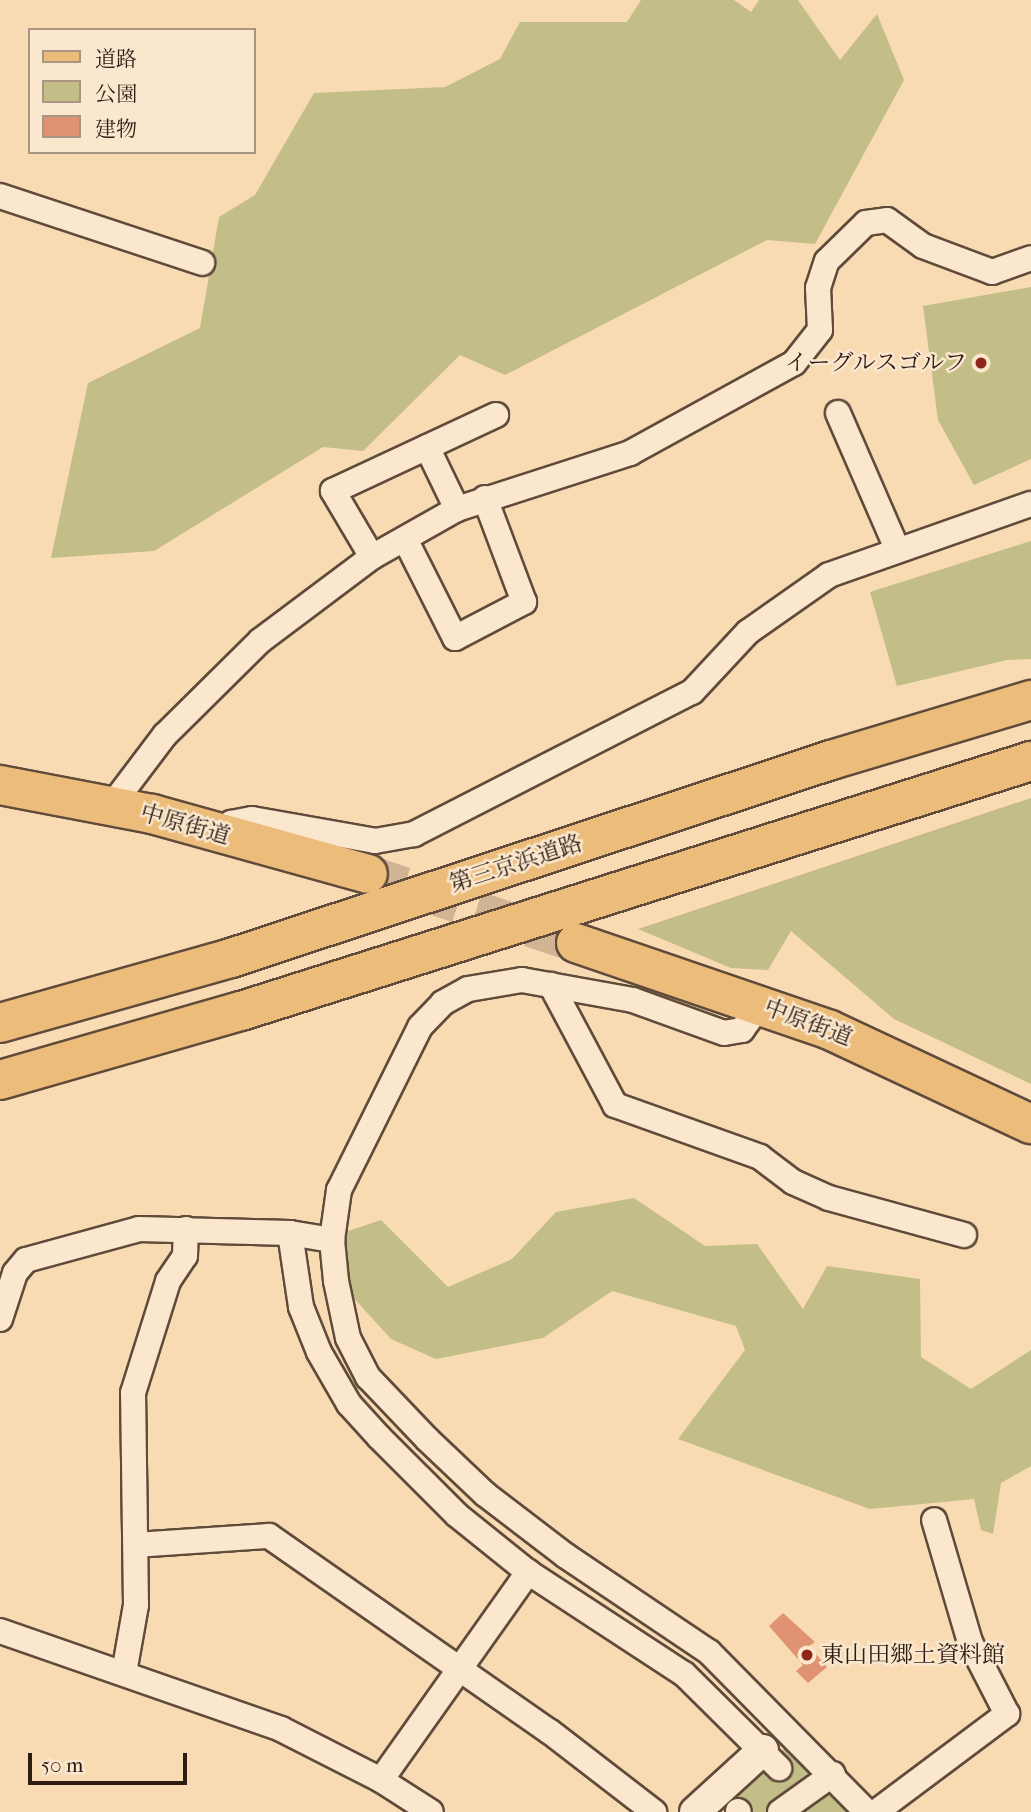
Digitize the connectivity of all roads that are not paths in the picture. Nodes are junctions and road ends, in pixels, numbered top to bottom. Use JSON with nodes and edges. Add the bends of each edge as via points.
{"nodes":[{"id":1,"x":0,"y":195,"type":"edge"},
{"id":2,"x":1031,"y":258,"type":"edge"},
{"id":3,"x":202,"y":262,"type":"dead end"},
{"id":4,"x":838,"y":414,"type":"dead end"},
{"id":5,"x":496,"y":415,"type":"dead end"},
{"id":6,"x":427,"y":447,"type":"junction"},
{"id":7,"x":485,"y":498,"type":"junction"},
{"id":8,"x":1031,"y":504,"type":"edge"},
{"id":9,"x":457,"y":509,"type":"junction"},
{"id":10,"x":405,"y":539,"type":"junction"},
{"id":11,"x":897,"y":549,"type":"junction"},
{"id":12,"x":372,"y":557,"type":"junction"},
{"id":13,"x":1031,"y":700,"type":"edge"},
{"id":14,"x":1031,"y":761,"type":"edge"},
{"id":15,"x":0,"y":785,"type":"edge"},
{"id":16,"x":112,"y":805,"type":"junction"},
{"id":17,"x":219,"y":835,"type":"junction"},
{"id":18,"x":368,"y":874,"type":"tunnel mouth"},
{"id":19,"x":576,"y":943,"type":"tunnel mouth"},
{"id":20,"x":551,"y":985,"type":"junction"},
{"id":21,"x":760,"y":1005,"type":"junction"},
{"id":22,"x":0,"y":1023,"type":"edge"},
{"id":23,"x":0,"y":1080,"type":"edge"},
{"id":24,"x":1031,"y":1124,"type":"edge"},
{"id":25,"x":186,"y":1229,"type":"junction"},
{"id":26,"x":290,"y":1233,"type":"junction"},
{"id":27,"x":964,"y":1235,"type":"dead end"},
{"id":28,"x":332,"y":1240,"type":"junction"},
{"id":29,"x":0,"y":1319,"type":"edge"},
{"id":30,"x":934,"y":1520,"type":"dead end"},
{"id":31,"x":136,"y":1545,"type":"junction"},
{"id":32,"x":528,"y":1572,"type":"junction"},
{"id":33,"x":0,"y":1631,"type":"edge"},
{"id":34,"x":461,"y":1670,"type":"junction"},
{"id":35,"x":124,"y":1673,"type":"junction"},
{"id":36,"x":771,"y":1759,"type":"joint"},
{"id":37,"x":834,"y":1774,"type":"junction"},
{"id":38,"x":381,"y":1780,"type":"junction"},
{"id":39,"x":431,"y":1812,"type":"edge"},
{"id":40,"x":654,"y":1812,"type":"edge"},
{"id":41,"x":695,"y":1812,"type":"edge"},
{"id":42,"x":780,"y":1812,"type":"edge"},
{"id":43,"x":867,"y":1812,"type":"edge"},
{"id":44,"x":876,"y":1812,"type":"edge"}],
"edges":[{"from":1,"to":3,"type":"street"},
{"from":2,"to":7,"type":"street","via":[[992,272],[923,246],[887,220],[866,223],[827,261],[818,288],[820,330],[794,363],[630,453]]},
{"from":4,"to":11,"type":"street"},
{"from":5,"to":6,"type":"street"},
{"from":6,"to":9,"type":"street"},
{"from":6,"to":12,"type":"street","via":[[333,491]]},
{"from":7,"to":9,"type":"street"},
{"from":7,"to":10,"type":"street","via":[[524,602],[467,632],[455,638]]},
{"from":8,"to":11,"type":"street"},
{"from":9,"to":10,"type":"street"},
{"from":10,"to":12,"type":"street"},
{"from":11,"to":17,"type":"street","via":[[830,575],[782,604],[692,692],[414,834],[375,841],[252,819],[231,823]]},
{"from":12,"to":16,"type":"street","via":[[260,641],[165,734]]},
{"from":13,"to":22,"type":"main road","name":"第三京浜道路","via":[[818,764],[231,957]]},
{"from":14,"to":23,"type":"main road","via":[[241,1011]]},
{"from":15,"to":16,"type":"main road","name":"中原街道"},
{"from":16,"to":17,"type":"main road","name":"中原街道"},
{"from":17,"to":18,"type":"main road","name":"中原街道"},
{"from":19,"to":21,"type":"main road","name":"中原街道"},
{"from":20,"to":21,"type":"street","via":[[633,1000],[724,1033],[742,1030]]},
{"from":20,"to":27,"type":"street","via":[[615,1105],[760,1157],[793,1182],[829,1198]]},
{"from":20,"to":28,"type":"street","via":[[522,980],[468,989],[443,1003],[420,1027],[339,1190]]},
{"from":21,"to":24,"type":"main road","name":"中原街道","via":[[830,1030]]},
{"from":25,"to":26,"type":"street"},
{"from":25,"to":29,"type":"street","via":[[139,1228],[26,1260],[15,1273]]},
{"from":25,"to":31,"type":"street","via":[[185,1256],[168,1281],[133,1394]]},
{"from":26,"to":28,"type":"street"},
{"from":26,"to":32,"type":"street","via":[[301,1307],[349,1404],[457,1515]]},
{"from":28,"to":37,"type":"street","via":[[348,1338],[368,1377],[485,1494],[566,1556],[709,1652]]},
{"from":30,"to":44,"type":"street","via":[[970,1642],[1007,1714]]},
{"from":31,"to":34,"type":"street","via":[[269,1536]]},
{"from":31,"to":35,"type":"street","via":[[136,1605]]},
{"from":32,"to":34,"type":"street"},
{"from":32,"to":36,"type":"street","via":[[684,1674]]},
{"from":33,"to":35,"type":"street"},
{"from":34,"to":38,"type":"street"},
{"from":34,"to":40,"type":"street"},
{"from":35,"to":38,"type":"street","via":[[281,1729]]},
{"from":36,"to":41,"type":"street"},
{"from":37,"to":42,"type":"street"},
{"from":37,"to":43,"type":"street"},
{"from":38,"to":39,"type":"street"}]}
